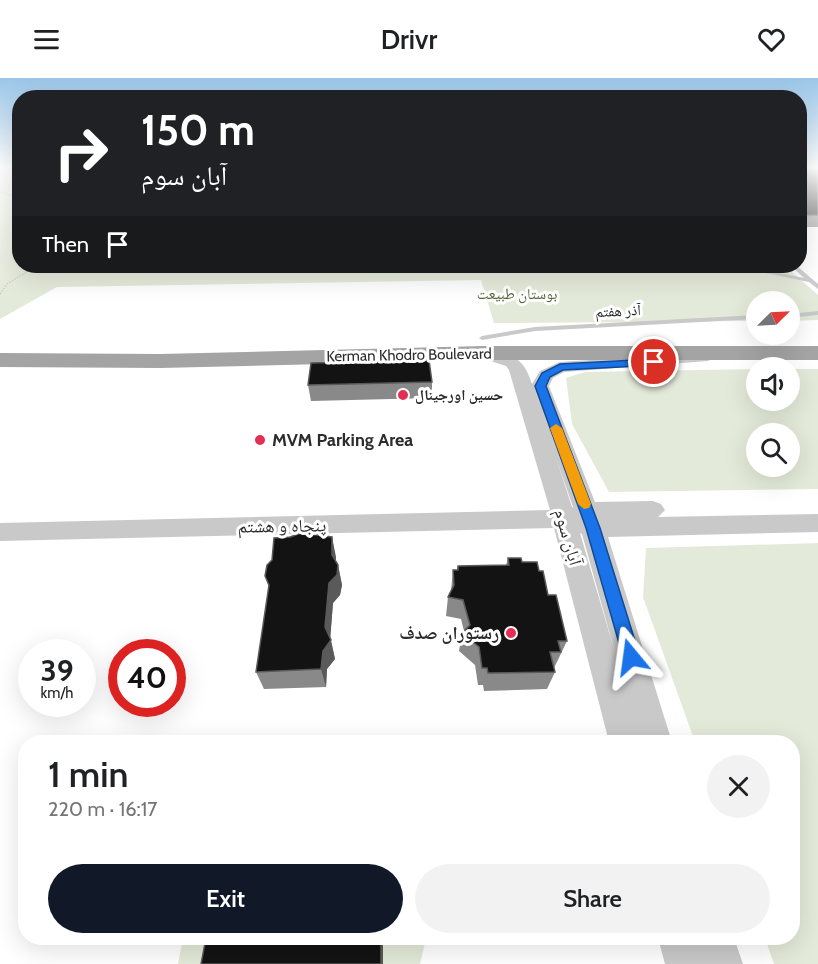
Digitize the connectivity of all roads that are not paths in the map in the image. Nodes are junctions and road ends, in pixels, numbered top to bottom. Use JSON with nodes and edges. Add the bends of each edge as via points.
{"nodes":[{"id":1,"x":775,"y":273,"type":"edge"},
{"id":2,"x":802,"y":273,"type":"edge"},
{"id":3,"x":812,"y":281,"type":"junction"},
{"id":4,"x":818,"y":287,"type":"edge"},
{"id":5,"x":818,"y":313,"type":"edge"},
{"id":6,"x":800,"y":315,"type":"edge"},
{"id":7,"x":746,"y":318,"type":"edge"},
{"id":8,"x":800,"y":333,"type":"edge"},
{"id":9,"x":818,"y":333,"type":"edge"},
{"id":10,"x":746,"y":334,"type":"edge"},
{"id":11,"x":0,"y":342,"type":"edge"},
{"id":12,"x":483,"y":346,"type":"junction"},
{"id":13,"x":818,"y":353,"type":"edge"},
{"id":14,"x":728,"y":354,"type":"junction"},
{"id":15,"x":0,"y":360,"type":"edge"},
{"id":16,"x":818,"y":508,"type":"edge"},
{"id":17,"x":564,"y":519,"type":"junction"},
{"id":18,"x":590,"y":520,"type":"junction"},
{"id":19,"x":818,"y":524,"type":"edge"},
{"id":20,"x":0,"y":532,"type":"edge"},
{"id":21,"x":623,"y":735,"type":"edge"},
{"id":22,"x":654,"y":735,"type":"edge"},
{"id":23,"x":680,"y":945,"type":"edge"},
{"id":24,"x":716,"y":945,"type":"edge"},
{"id":25,"x":686,"y":964,"type":"edge"},
{"id":26,"x":722,"y":964,"type":"edge"}],
"edges":[{"from":1,"to":3,"type":"lane"},
{"from":2,"to":3,"type":"lane"},
{"from":3,"to":4,"type":"lane"},
{"from":5,"to":6,"type":"lane"},
{"from":7,"to":12,"type":"lane","name":"آذر هفتم","via":[[535,329]]},
{"from":8,"to":9,"type":"main road"},
{"from":10,"to":12,"type":"main road","name":"Kerman Khodro Boulevard"},
{"from":11,"to":12,"type":"main road","name":"Kerman Khodro Boulevard"},
{"from":12,"to":14,"type":"main road","name":"Kerman Khodro Boulevard"},
{"from":12,"to":15,"type":"main road","name":"Kerman Khodro Boulevard","via":[[160,361]]},
{"from":12,"to":17,"type":"street","name":"آبان سوم","via":[[518,369]]},
{"from":13,"to":14,"type":"main road","name":"Kerman Khodro Boulevard"},
{"from":14,"to":18,"type":"street","name":"آبان سوم","via":[[560,367],[546,375],[540,386]]},
{"from":16,"to":18,"type":"street","name":"پنجاه و هشتم"},
{"from":17,"to":18,"type":"street","name":"پنجاه و هشتم"},
{"from":17,"to":20,"type":"street","name":"پنجاه و هشتم"},
{"from":17,"to":21,"type":"street","name":"آبان سوم"},
{"from":18,"to":19,"type":"street","name":"پنجاه و هشتم"},
{"from":18,"to":22,"type":"street","name":"آبان سوم"},
{"from":23,"to":25,"type":"street"},
{"from":24,"to":26,"type":"street"}]}
